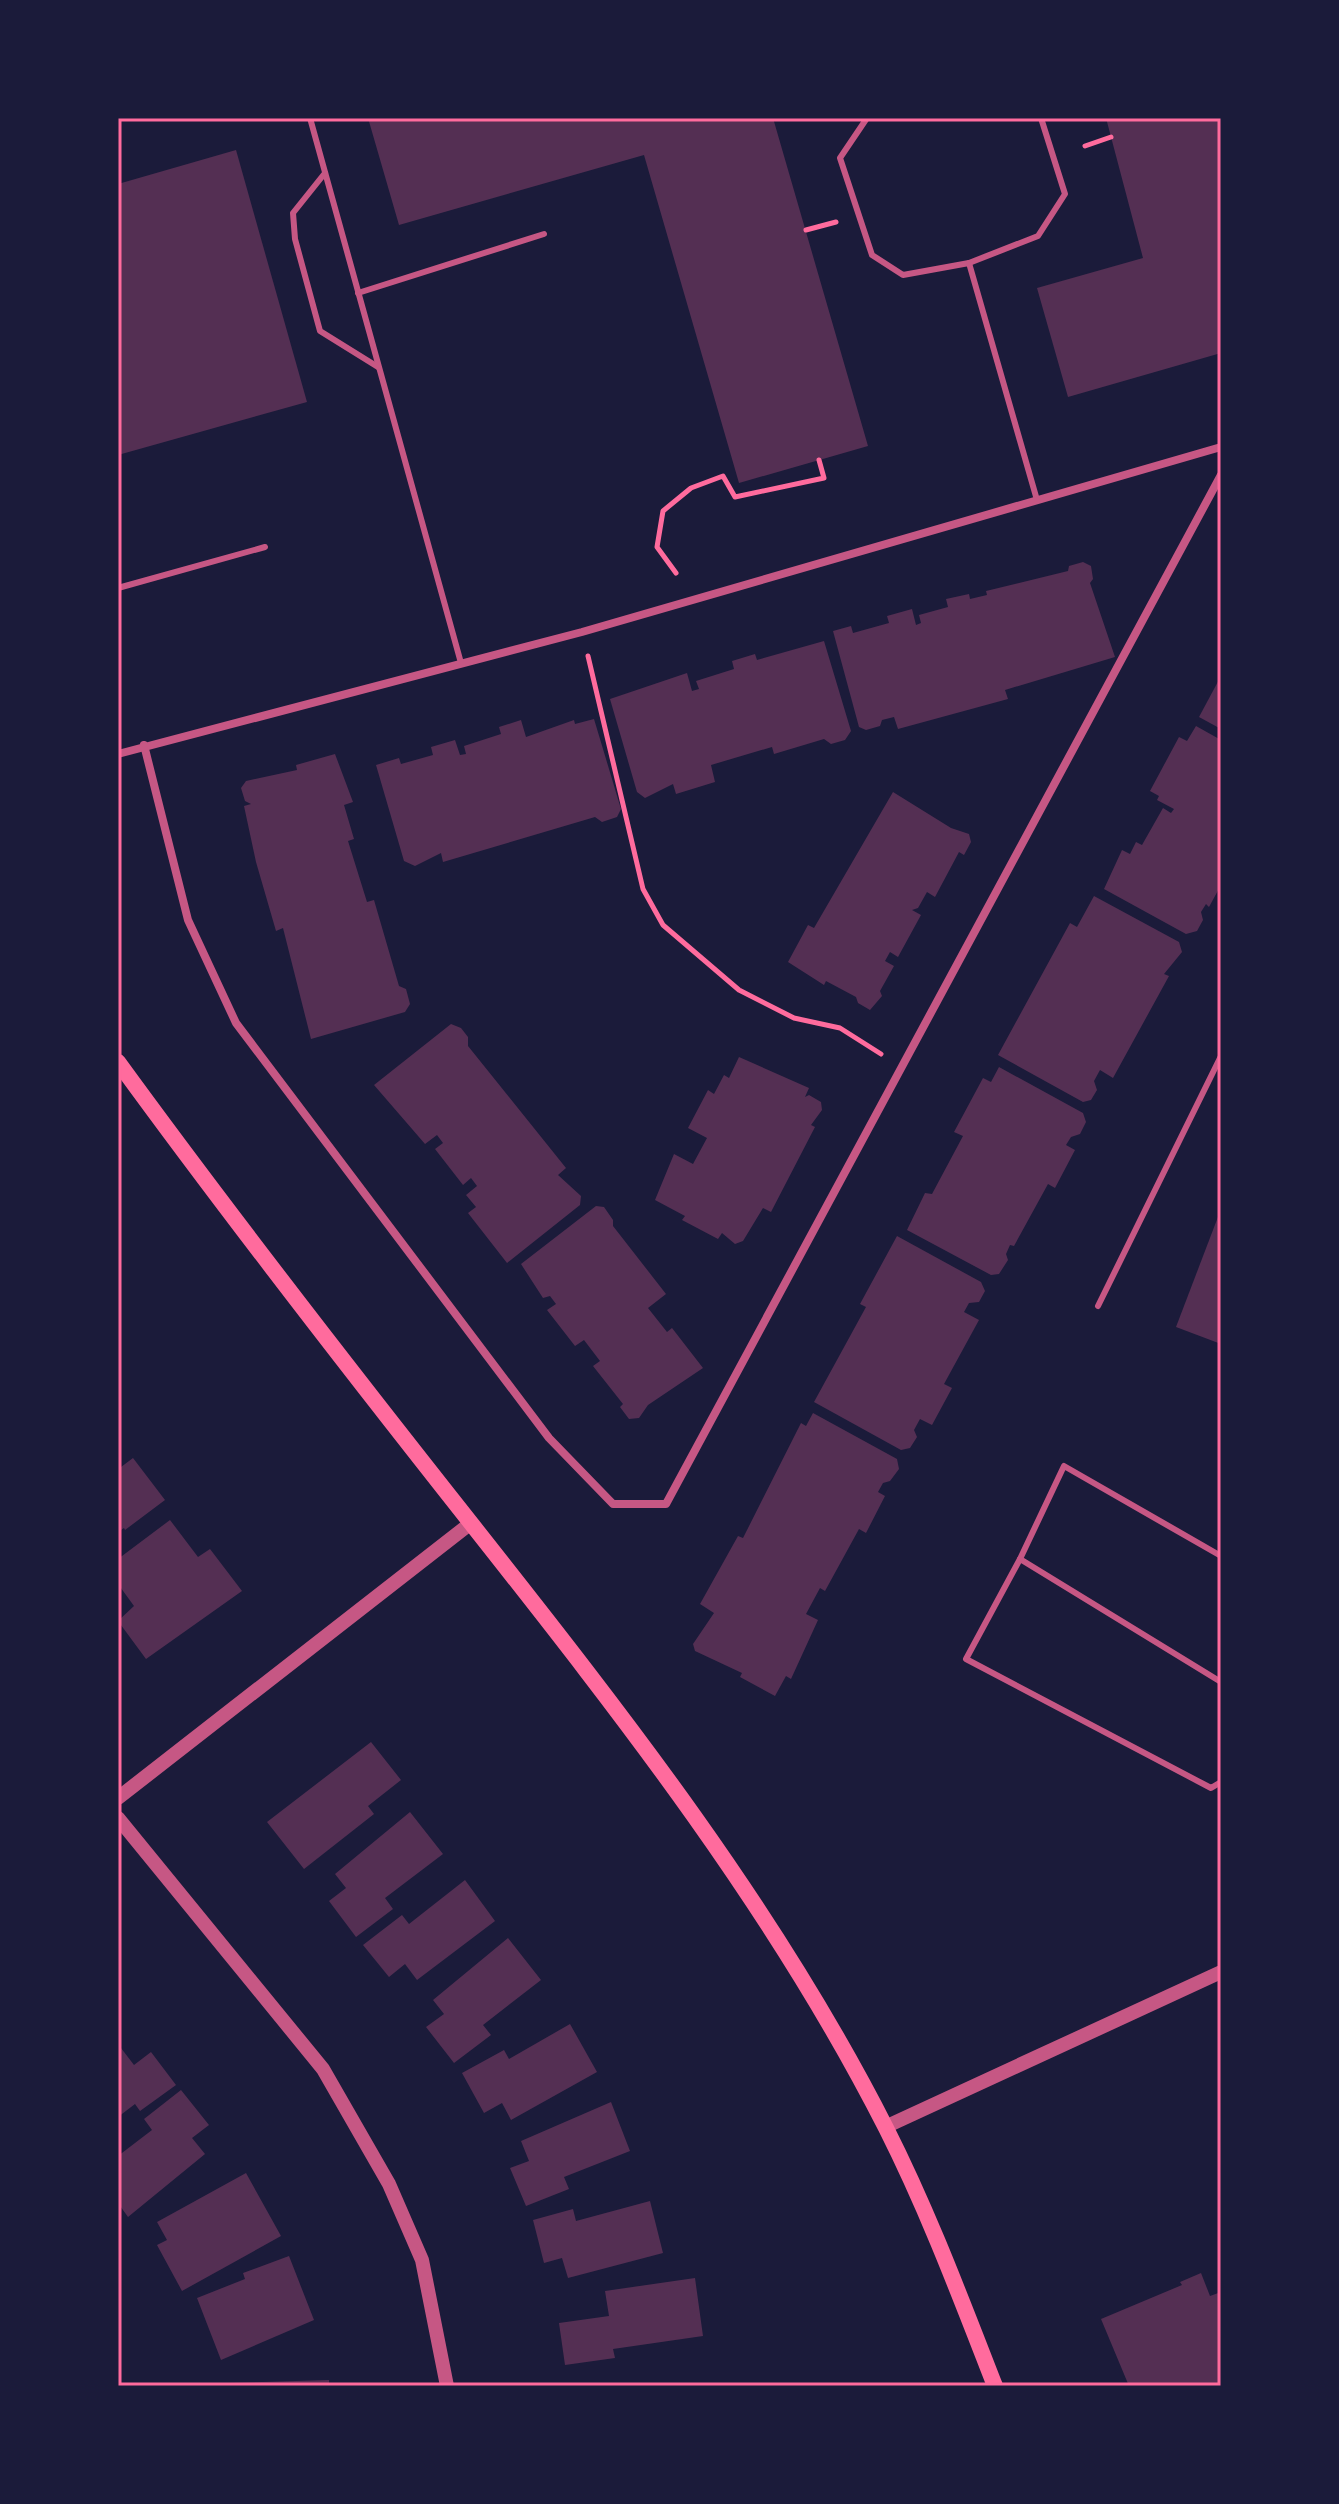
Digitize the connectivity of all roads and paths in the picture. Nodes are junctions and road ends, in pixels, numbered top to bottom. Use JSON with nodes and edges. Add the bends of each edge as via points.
{"nodes":[{"id":1,"x":310,"y":118,"type":"edge"},
{"id":2,"x":867,"y":118,"type":"edge"},
{"id":3,"x":1041,"y":118,"type":"edge"},
{"id":4,"x":1111,"y":137,"type":"dead end"},
{"id":5,"x":1085,"y":146,"type":"dead end"},
{"id":6,"x":325,"y":173,"type":"junction"},
{"id":7,"x":837,"y":221,"type":"dead end"},
{"id":8,"x":806,"y":230,"type":"dead end"},
{"id":9,"x":544,"y":234,"type":"dead end"},
{"id":10,"x":969,"y":263,"type":"junction"},
{"id":11,"x":358,"y":293,"type":"junction"},
{"id":12,"x":379,"y":368,"type":"junction"},
{"id":13,"x":1221,"y":447,"type":"edge"},
{"id":14,"x":819,"y":460,"type":"dead end"},
{"id":15,"x":1221,"y":475,"type":"edge"},
{"id":16,"x":1037,"y":500,"type":"junction"},
{"id":17,"x":265,"y":547,"type":"dead end"},
{"id":18,"x":676,"y":573,"type":"dead end"},
{"id":19,"x":118,"y":588,"type":"edge"},
{"id":20,"x":582,"y":632,"type":"junction"},
{"id":21,"x":461,"y":663,"type":"junction"},
{"id":22,"x":144,"y":745,"type":"junction"},
{"id":23,"x":118,"y":754,"type":"edge"},
{"id":24,"x":1221,"y":1056,"type":"edge"},
{"id":25,"x":118,"y":1062,"type":"edge"},
{"id":26,"x":901,"y":1068,"type":"junction"},
{"id":27,"x":1098,"y":1306,"type":"dead end"},
{"id":28,"x":471,"y":1523,"type":"junction"},
{"id":29,"x":1221,"y":1556,"type":"edge"},
{"id":30,"x":1020,"y":1559,"type":"junction"},
{"id":31,"x":1221,"y":1682,"type":"edge"},
{"id":32,"x":1221,"y":1782,"type":"edge"},
{"id":33,"x":118,"y":1798,"type":"edge"},
{"id":34,"x":118,"y":1818,"type":"edge"},
{"id":35,"x":1221,"y":1972,"type":"edge"},
{"id":36,"x":885,"y":2127,"type":"junction"},
{"id":37,"x":447,"y":2386,"type":"edge"},
{"id":38,"x":995,"y":2386,"type":"edge"}],
"edges":[{"from":1,"to":6,"type":"lane"},
{"from":2,"to":10,"type":"lane","via":[[840,158],[872,255],[903,275]]},
{"from":3,"to":10,"type":"lane","via":[[1065,194],[1038,236]]},
{"from":4,"to":5,"type":"path"},
{"from":6,"to":11,"type":"lane"},
{"from":6,"to":12,"type":"lane","via":[[293,213],[320,331]]},
{"from":7,"to":8,"type":"path"},
{"from":9,"to":11,"type":"lane"},
{"from":10,"to":16,"type":"lane"},
{"from":11,"to":12,"type":"lane"},
{"from":12,"to":21,"type":"lane"},
{"from":13,"to":16,"type":"street"},
{"from":14,"to":18,"type":"path","via":[[824,478],[735,497],[723,476],[691,488],[663,511],[657,547]]},
{"from":15,"to":26,"type":"street"},
{"from":16,"to":20,"type":"street"},
{"from":17,"to":19,"type":"lane"},
{"from":20,"to":21,"type":"street"},
{"from":20,"to":26,"type":"path","via":[[643,889],[663,925],[739,990],[794,1018],[840,1028]]},
{"from":21,"to":22,"type":"street"},
{"from":22,"to":23,"type":"street"},
{"from":22,"to":26,"type":"street","via":[[188,920],[236,1023],[549,1438],[613,1504],[666,1504]]},
{"from":24,"to":27,"type":"lane"},
{"from":25,"to":28,"type":"main road","via":[[216,1197]]},
{"from":28,"to":33,"type":"street"},
{"from":28,"to":36,"type":"main road","via":[[658,1766],[775,1937]]},
{"from":29,"to":30,"type":"lane","via":[[1064,1466]]},
{"from":30,"to":31,"type":"lane"},
{"from":30,"to":32,"type":"lane","via":[[966,1659],[1211,1788]]},
{"from":34,"to":37,"type":"street","via":[[323,2069],[389,2184],[422,2260]]},
{"from":35,"to":36,"type":"street"},
{"from":36,"to":38,"type":"main road"}]}
